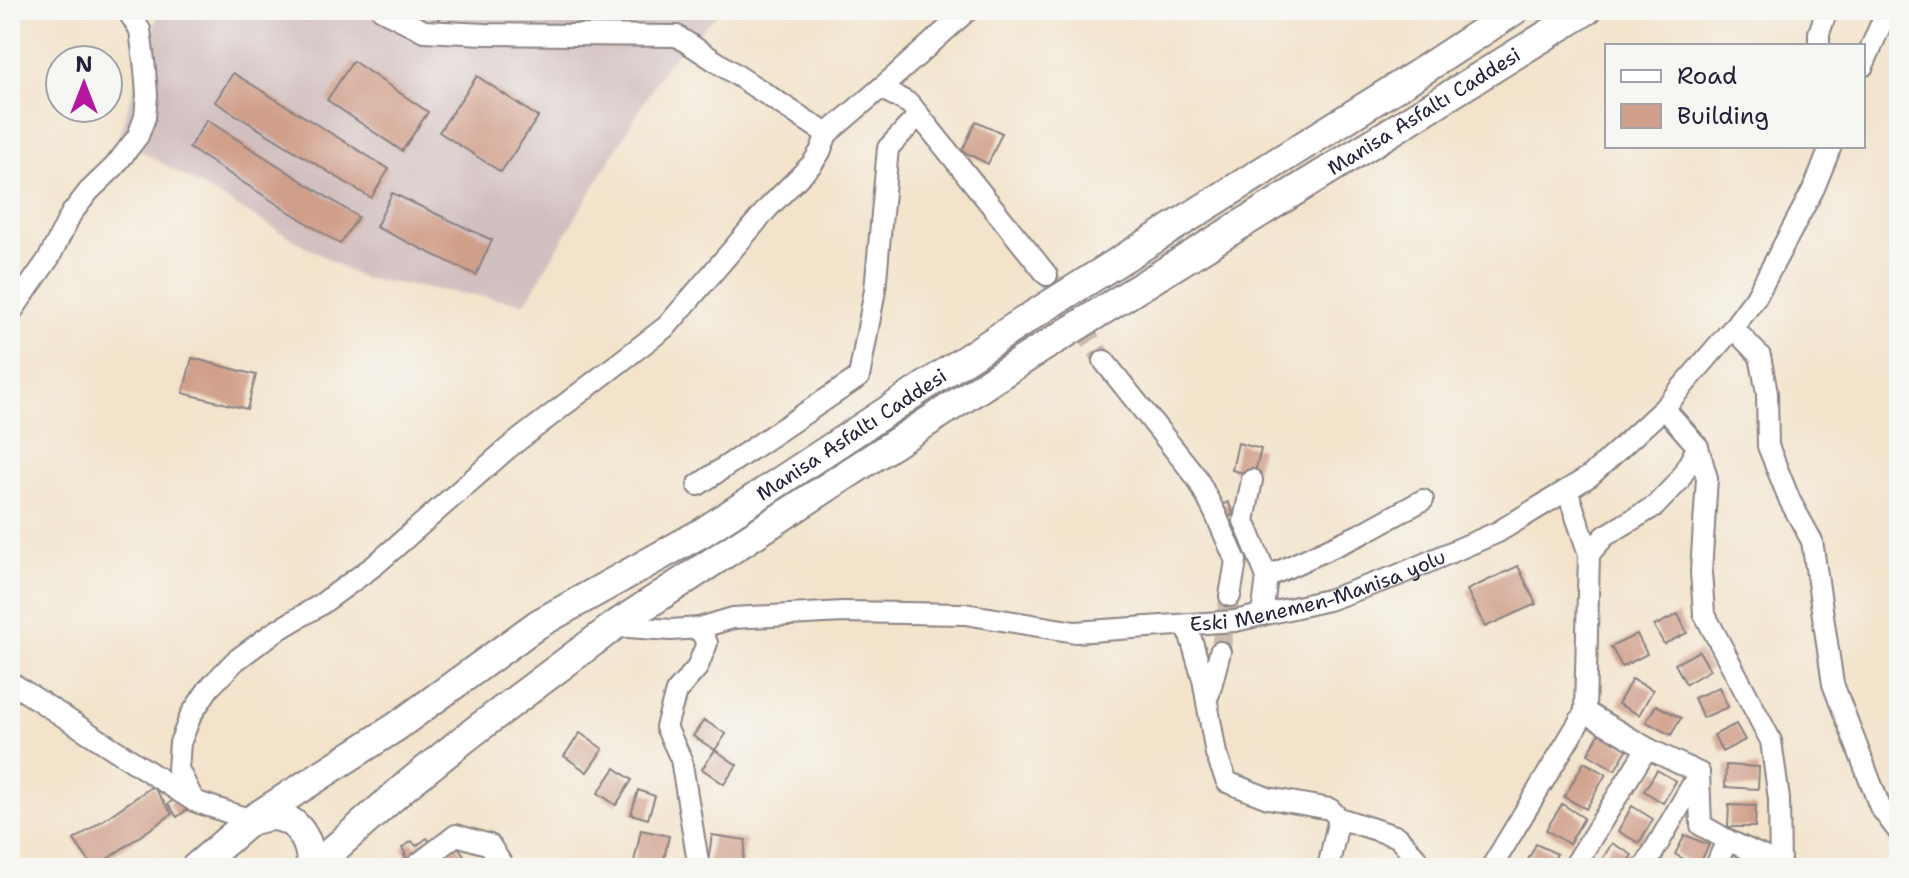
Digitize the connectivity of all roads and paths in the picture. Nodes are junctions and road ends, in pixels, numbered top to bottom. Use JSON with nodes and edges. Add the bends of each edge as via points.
{"nodes":[{"id":1,"x":127,"y":10,"type":"edge"},
{"id":2,"x":382,"y":10,"type":"edge"},
{"id":3,"x":968,"y":10,"type":"edge"},
{"id":4,"x":1515,"y":10,"type":"edge"},
{"id":5,"x":1587,"y":10,"type":"edge"},
{"id":6,"x":1827,"y":10,"type":"edge"},
{"id":7,"x":1887,"y":10,"type":"edge"},
{"id":8,"x":1819,"y":44,"type":"edge"},
{"id":9,"x":1865,"y":61,"type":"edge"},
{"id":10,"x":881,"y":88,"type":"junction"},
{"id":11,"x":919,"y":115,"type":"junction"},
{"id":12,"x":827,"y":134,"type":"junction"},
{"id":13,"x":1830,"y":148,"type":"edge"},
{"id":14,"x":1047,"y":275,"type":"tunnel mouth"},
{"id":15,"x":10,"y":314,"type":"edge"},
{"id":16,"x":1733,"y":328,"type":"junction"},
{"id":17,"x":1104,"y":361,"type":"tunnel mouth"},
{"id":18,"x":1664,"y":408,"type":"junction"},
{"id":19,"x":1698,"y":447,"type":"junction"},
{"id":20,"x":1252,"y":480,"type":"dead end"},
{"id":21,"x":698,"y":485,"type":"dead end"},
{"id":22,"x":1567,"y":490,"type":"junction"},
{"id":23,"x":1423,"y":500,"type":"dead end"},
{"id":24,"x":1589,"y":554,"type":"junction"},
{"id":25,"x":1267,"y":577,"type":"junction"},
{"id":26,"x":1230,"y":596,"type":"tunnel mouth"},
{"id":27,"x":1262,"y":615,"type":"junction"},
{"id":28,"x":1187,"y":625,"type":"junction"},
{"id":29,"x":614,"y":626,"type":"junction"},
{"id":30,"x":699,"y":628,"type":"junction"},
{"id":31,"x":1220,"y":652,"type":"tunnel mouth"},
{"id":32,"x":10,"y":682,"type":"edge"},
{"id":33,"x":1207,"y":703,"type":"junction"},
{"id":34,"x":1585,"y":712,"type":"junction"},
{"id":35,"x":1647,"y":748,"type":"junction"},
{"id":36,"x":1699,"y":773,"type":"junction"},
{"id":37,"x":194,"y":801,"type":"junction"},
{"id":38,"x":1339,"y":818,"type":"junction"},
{"id":39,"x":251,"y":820,"type":"junction"},
{"id":40,"x":1899,"y":832,"type":"edge"},
{"id":41,"x":229,"y":839,"type":"junction"},
{"id":42,"x":1727,"y":840,"type":"junction"},
{"id":43,"x":1780,"y":866,"type":"edge"},
{"id":44,"x":195,"y":868,"type":"edge"},
{"id":45,"x":224,"y":868,"type":"edge"},
{"id":46,"x":313,"y":868,"type":"edge"},
{"id":47,"x":413,"y":868,"type":"edge"},
{"id":48,"x":504,"y":868,"type":"edge"},
{"id":49,"x":699,"y":868,"type":"edge"},
{"id":50,"x":1328,"y":868,"type":"edge"},
{"id":51,"x":1425,"y":868,"type":"edge"},
{"id":52,"x":1491,"y":868,"type":"edge"},
{"id":53,"x":1573,"y":868,"type":"edge"},
{"id":54,"x":1644,"y":868,"type":"edge"},
{"id":55,"x":1715,"y":868,"type":"edge"}],
"edges":[{"from":1,"to":15,"type":"street","via":[[140,30],[145,69],[145,117],[138,136],[71,214],[49,258]]},
{"from":2,"to":12,"type":"street","via":[[424,31],[677,36]]},
{"from":3,"to":10,"type":"street"},
{"from":4,"to":39,"type":"highway","name":"Manisa Asfaltı Caddesi","via":[[1033,315],[703,532],[538,624],[396,727]]},
{"from":5,"to":29,"type":"highway","name":"Manisa Asfaltı Caddesi","via":[[1029,356]]},
{"from":6,"to":8,"type":"street"},
{"from":7,"to":9,"type":"street"},
{"from":10,"to":11,"type":"street"},
{"from":10,"to":12,"type":"street"},
{"from":11,"to":14,"type":"street"},
{"from":11,"to":21,"type":"street","via":[[888,148],[875,290],[859,377]]},
{"from":12,"to":37,"type":"street","via":[[812,164],[667,326],[507,449],[375,565],[235,661],[209,688],[180,743],[178,769]]},
{"from":13,"to":16,"type":"street","name":"Eski Menemen-Manisa yolu","via":[[1756,297]]},
{"from":16,"to":18,"type":"street","name":"Eski Menemen-Manisa yolu"},
{"from":16,"to":40,"type":"street","via":[[1760,356],[1768,446],[1812,541],[1833,684],[1880,807]]},
{"from":17,"to":26,"type":"street","via":[[1197,478],[1236,561]]},
{"from":18,"to":19,"type":"street"},
{"from":18,"to":22,"type":"street","name":"Eski Menemen-Manisa yolu","via":[[1590,476]]},
{"from":19,"to":24,"type":"street","via":[[1678,482],[1655,506],[1605,536]]},
{"from":19,"to":43,"type":"street","via":[[1707,478],[1704,613],[1771,741]]},
{"from":20,"to":25,"type":"street","via":[[1244,521]]},
{"from":22,"to":24,"type":"street"},
{"from":22,"to":27,"type":"street","name":"Eski Menemen-Manisa yolu","via":[[1498,532],[1396,576],[1328,600]]},
{"from":23,"to":25,"type":"street"},
{"from":24,"to":34,"type":"street"},
{"from":25,"to":27,"type":"street"},
{"from":27,"to":28,"type":"street","name":"Eski Menemen-Manisa yolu"},
{"from":28,"to":30,"type":"street","name":"Eski Menemen-Manisa yolu","via":[[1075,632],[965,614],[843,612],[733,618]]},
{"from":28,"to":33,"type":"street"},
{"from":29,"to":30,"type":"street","name":"Eski Menemen-Manisa yolu"},
{"from":29,"to":46,"type":"highway","name":"Manisa Asfaltı Caddesi","via":[[407,785]]},
{"from":30,"to":49,"type":"street","via":[[707,643],[697,668],[676,692],[666,727],[681,759]]},
{"from":31,"to":33,"type":"street"},
{"from":32,"to":37,"type":"street"},
{"from":33,"to":38,"type":"street","via":[[1227,782],[1268,798],[1330,809]]},
{"from":34,"to":35,"type":"street"},
{"from":34,"to":52,"type":"street"},
{"from":35,"to":36,"type":"street"},
{"from":35,"to":53,"type":"street"},
{"from":36,"to":42,"type":"street","via":[[1701,825]]},
{"from":36,"to":54,"type":"street"},
{"from":37,"to":39,"type":"street"},
{"from":38,"to":50,"type":"street"},
{"from":38,"to":51,"type":"street","via":[[1398,837]]},
{"from":39,"to":41,"type":"highway","name":"Manisa Asfaltı Caddesi"},
{"from":39,"to":46,"type":"highway","via":[[273,816],[298,828],[307,840]]},
{"from":41,"to":44,"type":"highway","name":"Manisa Asfaltı Caddesi"},
{"from":41,"to":45,"type":"highway"},
{"from":42,"to":43,"type":"street"},
{"from":42,"to":55,"type":"street"},
{"from":47,"to":48,"type":"street","via":[[456,835],[490,845]]}]}
